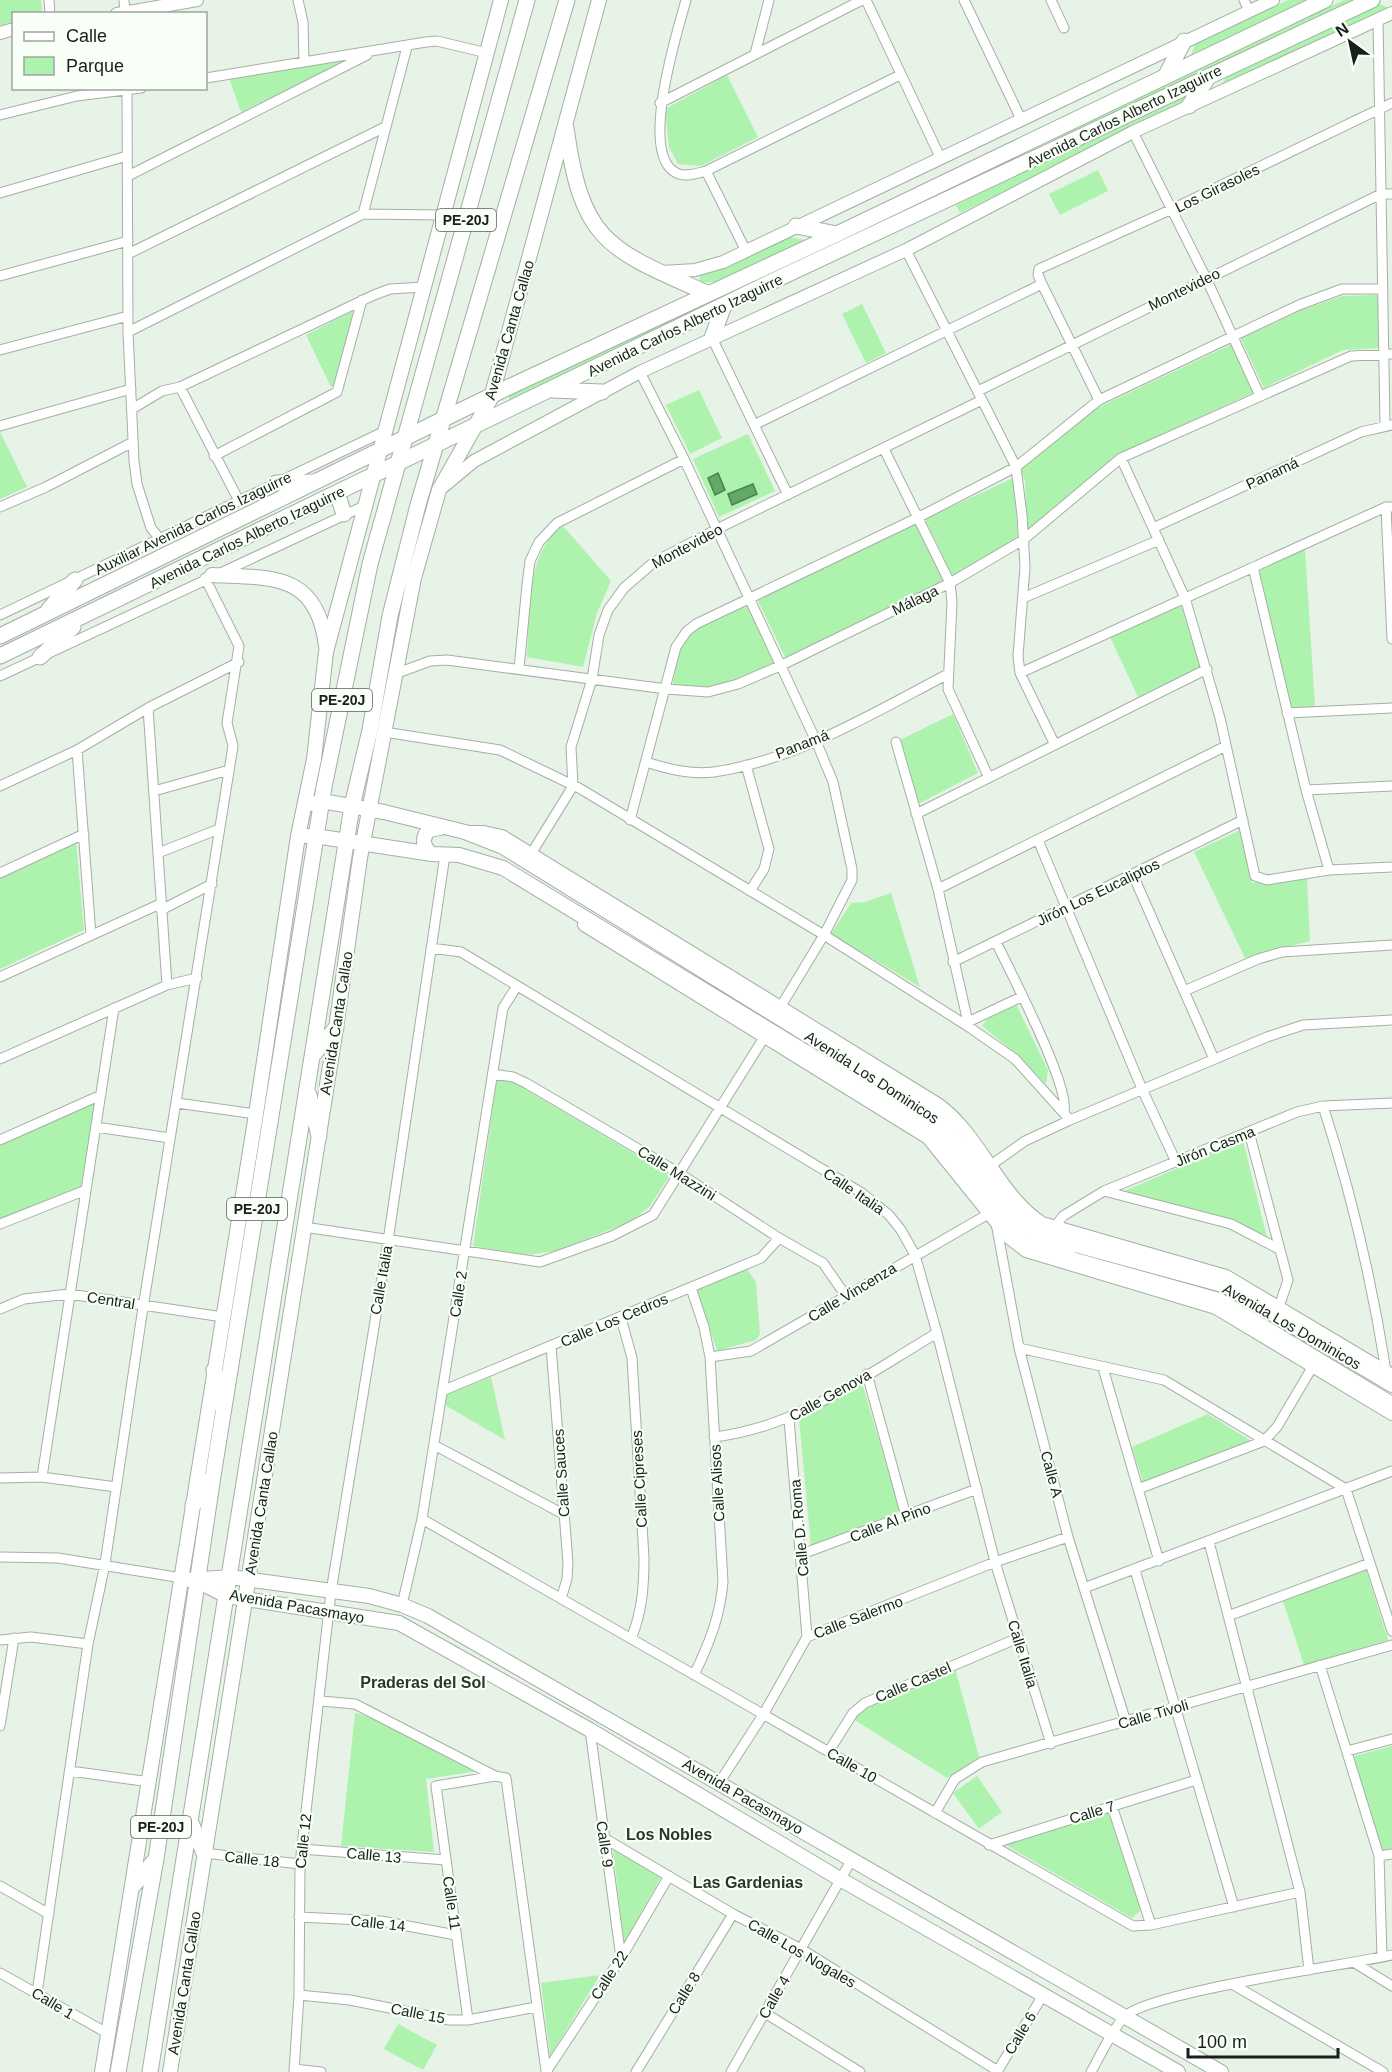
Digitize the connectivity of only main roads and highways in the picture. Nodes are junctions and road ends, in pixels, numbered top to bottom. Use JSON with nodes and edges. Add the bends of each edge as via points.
{"nodes":[{"id":1,"x":501,"y":0,"type":"edge"},
{"id":2,"x":527,"y":0,"type":"edge"},
{"id":3,"x":567,"y":0,"type":"edge"},
{"id":4,"x":576,"y":0,"type":"edge"},
{"id":5,"x":599,"y":0,"type":"edge"},
{"id":6,"x":1325,"y":0,"type":"edge"},
{"id":7,"x":1372,"y":0,"type":"edge"},
{"id":8,"x":562,"y":16,"type":"junction"},
{"id":9,"x":1184,"y":41,"type":"road end"},
{"id":10,"x":1210,"y":74,"type":"junction"},
{"id":11,"x":1166,"y":75,"type":"junction"},
{"id":12,"x":1189,"y":106,"type":"road end"},
{"id":13,"x":566,"y":128,"type":"junction"},
{"id":14,"x":1039,"y":136,"type":"junction"},
{"id":15,"x":1043,"y":155,"type":"junction"},
{"id":16,"x":796,"y":226,"type":"road end"},
{"id":17,"x":837,"y":234,"type":"junction"},
{"id":18,"x":764,"y":267,"type":"junction"},
{"id":19,"x":771,"y":282,"type":"junction"},
{"id":20,"x":707,"y":293,"type":"junction"},
{"id":21,"x":723,"y":308,"type":"junction"},
{"id":22,"x":712,"y":338,"type":"road end"},
{"id":23,"x":550,"y":390,"type":"junction"},
{"id":24,"x":602,"y":392,"type":"road end"},
{"id":25,"x":491,"y":398,"type":"junction"},
{"id":26,"x":442,"y":422,"type":"junction"},
{"id":27,"x":478,"y":424,"type":"junction"},
{"id":28,"x":405,"y":440,"type":"junction"},
{"id":29,"x":434,"y":445,"type":"junction"},
{"id":30,"x":379,"y":453,"type":"junction"},
{"id":31,"x":398,"y":464,"type":"junction"},
{"id":32,"x":373,"y":476,"type":"junction"},
{"id":33,"x":319,"y":482,"type":"junction"},
{"id":34,"x":276,"y":483,"type":"road end"},
{"id":35,"x":338,"y":493,"type":"junction"},
{"id":36,"x":344,"y":514,"type":"road end"},
{"id":37,"x":208,"y":577,"type":"road end"},
{"id":38,"x":75,"y":580,"type":"road end"},
{"id":39,"x":46,"y":614,"type":"junction"},
{"id":40,"x":86,"y":615,"type":"junction"},
{"id":41,"x":0,"y":636,"type":"edge"},
{"id":42,"x":326,"y":651,"type":"junction"},
{"id":43,"x":0,"y":656,"type":"edge"},
{"id":44,"x":39,"y":657,"type":"road end"},
{"id":45,"x":322,"y":801,"type":"junction"},
{"id":46,"x":352,"y":806,"type":"junction"},
{"id":47,"x":304,"y":807,"type":"junction"},
{"id":48,"x":370,"y":809,"type":"junction"},
{"id":49,"x":440,"y":828,"type":"junction"},
{"id":50,"x":298,"y":836,"type":"junction"},
{"id":51,"x":315,"y":836,"type":"junction"},
{"id":52,"x":345,"y":841,"type":"junction"},
{"id":53,"x":363,"y":844,"type":"junction"},
{"id":54,"x":439,"y":855,"type":"junction"},
{"id":55,"x":336,"y":1028,"type":"junction"},
{"id":56,"x":312,"y":1056,"type":"junction"},
{"id":57,"x":307,"y":1085,"type":"junction"},
{"id":58,"x":892,"y":1104,"type":"junction"},
{"id":59,"x":907,"y":1125,"type":"road end"},
{"id":60,"x":319,"y":1136,"type":"junction"},
{"id":61,"x":957,"y":1138,"type":"junction"},
{"id":62,"x":975,"y":1144,"type":"road end"},
{"id":63,"x":1075,"y":1260,"type":"junction"},
{"id":64,"x":1188,"y":1266,"type":"road end"},
{"id":65,"x":1164,"y":1268,"type":"junction"},
{"id":66,"x":1093,"y":1273,"type":"road end"},
{"id":67,"x":214,"y":1370,"type":"junction"},
{"id":68,"x":1344,"y":1374,"type":"junction"},
{"id":69,"x":1392,"y":1385,"type":"edge"},
{"id":70,"x":1356,"y":1392,"type":"road end"},
{"id":71,"x":1392,"y":1404,"type":"edge"},
{"id":72,"x":224,"y":1415,"type":"junction"},
{"id":73,"x":213,"y":1476,"type":"junction"},
{"id":74,"x":193,"y":1505,"type":"junction"},
{"id":75,"x":230,"y":1577,"type":"junction"},
{"id":76,"x":182,"y":1578,"type":"junction"},
{"id":77,"x":249,"y":1580,"type":"junction"},
{"id":78,"x":197,"y":1581,"type":"junction"},
{"id":79,"x":275,"y":1584,"type":"junction"},
{"id":80,"x":227,"y":1596,"type":"junction"},
{"id":81,"x":246,"y":1599,"type":"junction"},
{"id":82,"x":274,"y":1603,"type":"junction"},
{"id":83,"x":191,"y":1822,"type":"junction"},
{"id":84,"x":204,"y":1853,"type":"junction"},
{"id":85,"x":156,"y":1859,"type":"junction"},
{"id":86,"x":133,"y":1886,"type":"junction"},
{"id":87,"x":102,"y":2072,"type":"edge"},
{"id":88,"x":118,"y":2072,"type":"edge"},
{"id":89,"x":150,"y":2072,"type":"edge"},
{"id":90,"x":170,"y":2072,"type":"edge"},
{"id":91,"x":1178,"y":2072,"type":"edge"},
{"id":92,"x":1221,"y":2072,"type":"edge"}],
"edges":[{"from":1,"to":30,"type":"main road"},
{"from":2,"to":28,"type":"main road","number":"PE-20J"},
{"from":3,"to":8,"type":"main road","name":"Avenida Canta Callao","number":"PE-20J"},
{"from":4,"to":8,"type":"main road"},
{"from":5,"to":13,"type":"main road","name":"Avenida Canta Callao"},
{"from":6,"to":11,"type":"main road","name":"Avenida Carlos Alberto Izaguirre"},
{"from":7,"to":10,"type":"main road","name":"Avenida Carlos Alberto Izaguirre"},
{"from":8,"to":26,"type":"main road","name":"Avenida Canta Callao","number":"PE-20J"},
{"from":9,"to":11,"type":"main road"},
{"from":10,"to":12,"type":"main road"},
{"from":10,"to":15,"type":"main road","name":"Avenida Carlos Alberto Izaguirre"},
{"from":11,"to":14,"type":"main road","name":"Avenida Carlos Alberto Izaguirre"},
{"from":13,"to":20,"type":"main road","via":[[572,175],[593,225],[619,250]]},
{"from":13,"to":25,"type":"main road","name":"Avenida Canta Callao"},
{"from":14,"to":15,"type":"main road","via":[[1035,147]]},
{"from":14,"to":17,"type":"main road","name":"Avenida Carlos Alberto Izaguirre"},
{"from":15,"to":19,"type":"main road","name":"Avenida Carlos Alberto Izaguirre"},
{"from":16,"to":17,"type":"main road"},
{"from":17,"to":18,"type":"main road","name":"Avenida Carlos Alberto Izaguirre"},
{"from":18,"to":19,"type":"main road","via":[[773,274]]},
{"from":18,"to":20,"type":"main road","name":"Avenida Carlos Alberto Izaguirre"},
{"from":19,"to":21,"type":"main road","name":"Avenida Carlos Alberto Izaguirre"},
{"from":20,"to":25,"type":"main road","name":"Avenida Carlos Alberto Izaguirre"},
{"from":21,"to":22,"type":"main road"},
{"from":21,"to":23,"type":"main road","name":"Avenida Carlos Alberto Izaguirre"},
{"from":23,"to":24,"type":"main road"},
{"from":23,"to":27,"type":"main road","name":"Avenida Carlos Alberto Izaguirre"},
{"from":25,"to":26,"type":"main road","name":"Avenida Carlos Alberto Izaguirre"},
{"from":25,"to":27,"type":"main road","name":"Avenida Canta Callao"},
{"from":26,"to":28,"type":"main road","name":"Avenida Carlos Alberto Izaguirre"},
{"from":26,"to":29,"type":"main road","name":"Avenida Canta Callao","number":"PE-20J"},
{"from":27,"to":29,"type":"main road","name":"Avenida Carlos Alberto Izaguirre"},
{"from":27,"to":48,"type":"main road","name":"Avenida Canta Callao","via":[[439,490],[414,578]]},
{"from":28,"to":30,"type":"main road","name":"Avenida Carlos Alberto Izaguirre"},
{"from":28,"to":31,"type":"main road","number":"PE-20J"},
{"from":29,"to":31,"type":"main road","name":"Avenida Carlos Alberto Izaguirre"},
{"from":29,"to":46,"type":"main road","name":"Avenida Canta Callao","number":"PE-20J","via":[[390,616]]},
{"from":30,"to":32,"type":"main road"},
{"from":30,"to":33,"type":"main road","name":"Avenida Carlos Alberto Izaguirre"},
{"from":31,"to":32,"type":"main road","name":"Avenida Carlos Alberto Izaguirre"},
{"from":31,"to":45,"type":"main road","number":"PE-20J","via":[[370,564]]},
{"from":32,"to":35,"type":"main road","name":"Avenida Carlos Alberto Izaguirre"},
{"from":32,"to":42,"type":"main road"},
{"from":33,"to":34,"type":"main road"},
{"from":33,"to":39,"type":"main road","name":"Avenida Carlos Alberto Izaguirre"},
{"from":35,"to":36,"type":"main road"},
{"from":35,"to":40,"type":"main road","name":"Avenida Carlos Alberto Izaguirre"},
{"from":37,"to":42,"type":"main road","via":[[260,575],[293,586],[316,613],[324,630]]},
{"from":38,"to":39,"type":"main road"},
{"from":39,"to":41,"type":"main road","name":"Avenida Carlos Alberto Izaguirre"},
{"from":40,"to":43,"type":"main road","name":"Avenida Carlos Alberto Izaguirre"},
{"from":40,"to":44,"type":"main road"},
{"from":42,"to":47,"type":"main road","via":[[314,759]]},
{"from":45,"to":46,"type":"main road","name":"Avenida Los Dominicos"},
{"from":45,"to":47,"type":"main road","name":"Avenida Los Dominicos"},
{"from":45,"to":51,"type":"main road","number":"PE-20J"},
{"from":46,"to":48,"type":"main road","name":"Avenida Los Dominicos"},
{"from":46,"to":52,"type":"main road","name":"Avenida Canta Callao","number":"PE-20J"},
{"from":47,"to":50,"type":"main road"},
{"from":48,"to":49,"type":"main road","name":"Avenida Los Dominicos"},
{"from":48,"to":53,"type":"main road","name":"Avenida Canta Callao"},
{"from":49,"to":54,"type":"main road","via":[[429,830],[424,839],[425,847]]},
{"from":49,"to":61,"type":"main road","name":"Avenida Los Dominicos","via":[[465,832],[503,847],[924,1107]]},
{"from":50,"to":51,"type":"main road","name":"Avenida Los Dominicos"},
{"from":50,"to":67,"type":"main road"},
{"from":51,"to":52,"type":"main road","name":"Avenida Los Dominicos"},
{"from":51,"to":72,"type":"main road","number":"PE-20J"},
{"from":52,"to":53,"type":"main road","name":"Avenida Los Dominicos"},
{"from":52,"to":56,"type":"main road","name":"Avenida Canta Callao","number":"PE-20J"},
{"from":53,"to":54,"type":"main road","name":"Avenida Los Dominicos"},
{"from":53,"to":55,"type":"main road","name":"Avenida Canta Callao"},
{"from":54,"to":58,"type":"main road","name":"Avenida Los Dominicos","via":[[466,856],[503,868]]},
{"from":55,"to":56,"type":"main road"},
{"from":55,"to":60,"type":"main road","name":"Avenida Canta Callao"},
{"from":56,"to":57,"type":"main road","name":"Avenida Canta Callao","number":"PE-20J"},
{"from":57,"to":60,"type":"main road"},
{"from":57,"to":75,"type":"main road","name":"Avenida Canta Callao","number":"PE-20J"},
{"from":58,"to":59,"type":"main road"},
{"from":58,"to":63,"type":"main road","name":"Avenida Los Dominicos","via":[[937,1134],[1022,1237]]},
{"from":60,"to":77,"type":"main road","name":"Avenida Canta Callao"},
{"from":61,"to":62,"type":"main road"},
{"from":61,"to":65,"type":"main road","name":"Avenida Los Dominicos","via":[[1016,1214],[1036,1232]]},
{"from":63,"to":66,"type":"main road"},
{"from":63,"to":68,"type":"main road","name":"Avenida Los Dominicos","via":[[1219,1300]]},
{"from":64,"to":65,"type":"main road"},
{"from":65,"to":69,"type":"main road","name":"Avenida Los Dominicos","via":[[1230,1287]]},
{"from":67,"to":72,"type":"main road"},
{"from":67,"to":74,"type":"main road"},
{"from":68,"to":70,"type":"main road"},
{"from":68,"to":71,"type":"main road","name":"Avenida Los Dominicos"},
{"from":72,"to":73,"type":"main road","number":"PE-20J"},
{"from":73,"to":74,"type":"main road"},
{"from":73,"to":78,"type":"main road","number":"PE-20J"},
{"from":74,"to":76,"type":"main road"},
{"from":75,"to":77,"type":"main road","name":"Avenida Pacasmayo"},
{"from":75,"to":78,"type":"main road","name":"Avenida Pacasmayo"},
{"from":75,"to":80,"type":"main road","name":"Avenida Canta Callao","number":"PE-20J"},
{"from":76,"to":78,"type":"main road"},
{"from":76,"to":86,"type":"main road"},
{"from":77,"to":79,"type":"main road","name":"Avenida Pacasmayo"},
{"from":77,"to":81,"type":"main road","name":"Avenida Canta Callao"},
{"from":78,"to":80,"type":"main road","name":"Avenida Pacasmayo"},
{"from":78,"to":85,"type":"main road","number":"PE-20J"},
{"from":79,"to":82,"type":"main road","via":[[281,1592]]},
{"from":79,"to":92,"type":"main road","name":"Avenida Pacasmayo","via":[[369,1596],[428,1616]]},
{"from":80,"to":81,"type":"main road","name":"Avenida Pacasmayo"},
{"from":80,"to":83,"type":"main road","name":"Avenida Canta Callao","number":"PE-20J"},
{"from":81,"to":82,"type":"main road","name":"Avenida Pacasmayo"},
{"from":81,"to":84,"type":"main road","name":"Avenida Canta Callao"},
{"from":82,"to":91,"type":"main road","name":"Avenida Pacasmayo","via":[[399,1623]]},
{"from":83,"to":84,"type":"main road"},
{"from":83,"to":89,"type":"main road","name":"Avenida Canta Callao","number":"PE-20J"},
{"from":84,"to":90,"type":"main road","name":"Avenida Canta Callao"},
{"from":85,"to":86,"type":"main road"},
{"from":85,"to":88,"type":"main road","number":"PE-20J"},
{"from":86,"to":87,"type":"main road"}]}
